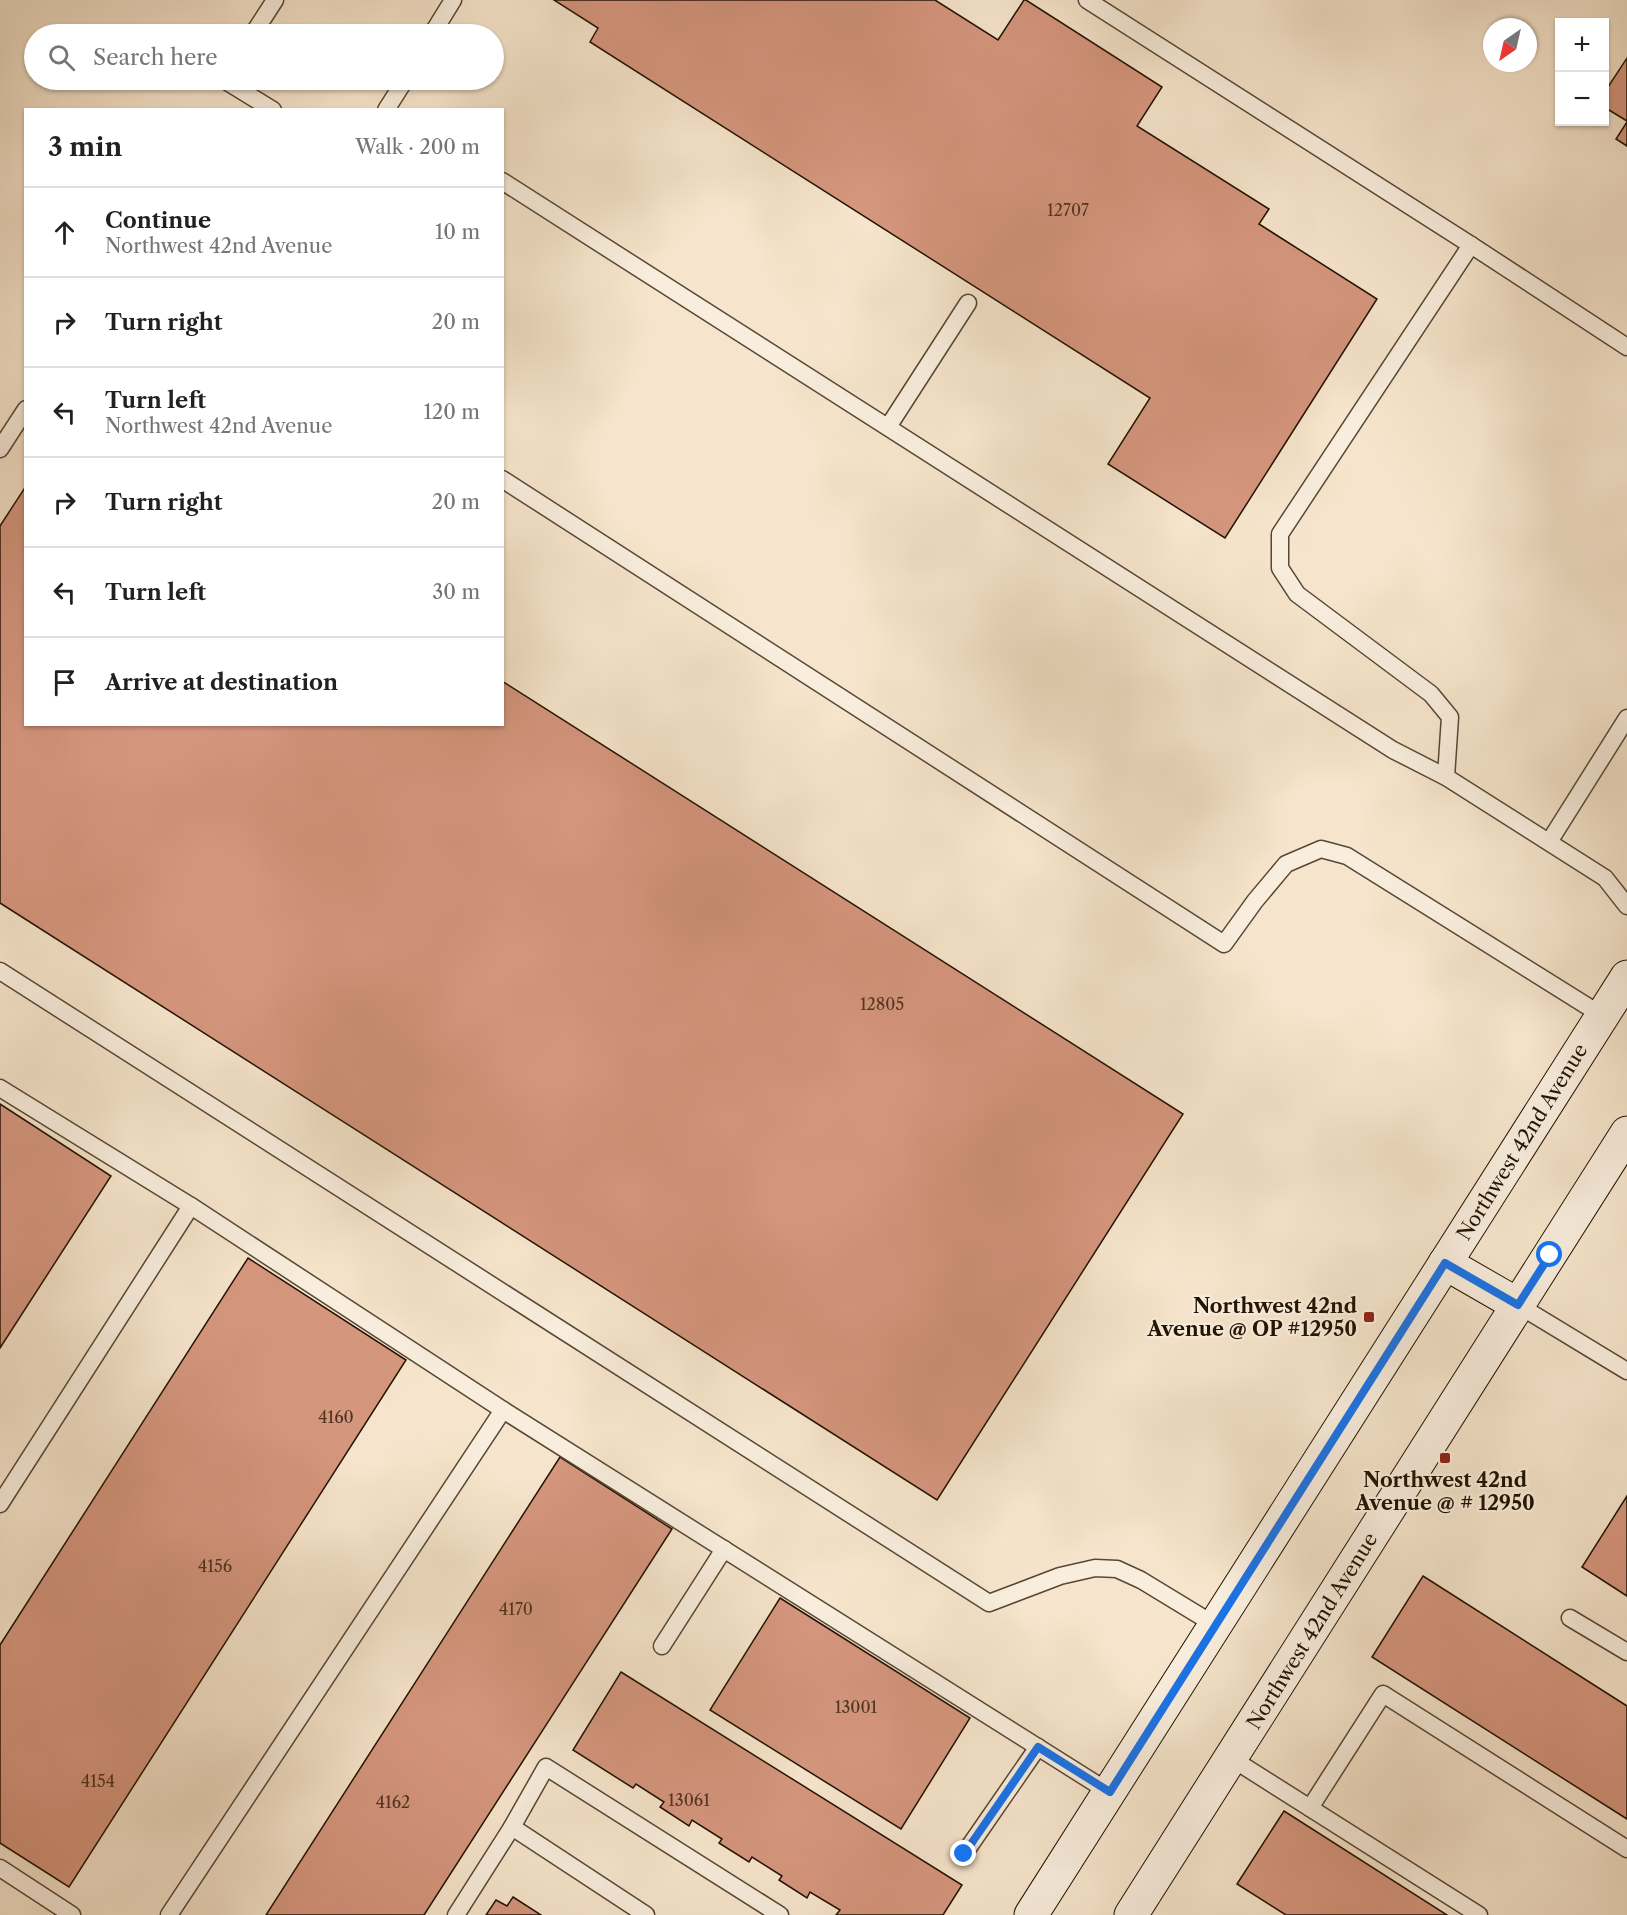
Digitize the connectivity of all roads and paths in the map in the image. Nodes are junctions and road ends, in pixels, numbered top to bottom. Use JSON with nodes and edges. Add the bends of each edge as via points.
{"nodes":[{"id":1,"x":275,"y":0,"type":"edge"},
{"id":2,"x":453,"y":0,"type":"edge"},
{"id":3,"x":1087,"y":0,"type":"edge"},
{"id":4,"x":259,"y":24,"type":"edge"},
{"id":5,"x":438,"y":24,"type":"edge"},
{"id":6,"x":240,"y":90,"type":"edge"},
{"id":7,"x":399,"y":90,"type":"edge"},
{"id":8,"x":270,"y":108,"type":"edge"},
{"id":9,"x":389,"y":108,"type":"edge"},
{"id":10,"x":504,"y":182,"type":"edge"},
{"id":11,"x":1471,"y":244,"type":"junction"},
{"id":12,"x":968,"y":303,"type":"dead end"},
{"id":13,"x":1627,"y":347,"type":"edge"},
{"id":14,"x":24,"y":412,"type":"edge"},
{"id":15,"x":888,"y":427,"type":"junction"},
{"id":16,"x":0,"y":449,"type":"edge"},
{"id":17,"x":504,"y":480,"type":"edge"},
{"id":18,"x":1627,"y":718,"type":"edge"},
{"id":19,"x":1446,"y":777,"type":"junction"},
{"id":20,"x":1549,"y":842,"type":"junction"},
{"id":21,"x":1627,"y":906,"type":"edge"},
{"id":22,"x":0,"y":971,"type":"edge"},
{"id":23,"x":1627,"y":977,"type":"edge"},
{"id":24,"x":1603,"y":1016,"type":"junction"},
{"id":25,"x":0,"y":1088,"type":"edge"},
{"id":26,"x":1627,"y":1133,"type":"edge"},
{"id":27,"x":191,"y":1206,"type":"junction"},
{"id":28,"x":1445,"y":1263,"type":"junction"},
{"id":29,"x":1518,"y":1305,"type":"junction"},
{"id":30,"x":1627,"y":1371,"type":"edge"},
{"id":31,"x":503,"y":1410,"type":"junction"},
{"id":32,"x":0,"y":1504,"type":"edge"},
{"id":33,"x":724,"y":1550,"type":"junction"},
{"id":34,"x":1570,"y":1618,"type":"dead end"},
{"id":35,"x":1215,"y":1625,"type":"junction"},
{"id":36,"x":662,"y":1646,"type":"dead end"},
{"id":37,"x":1627,"y":1652,"type":"edge"},
{"id":38,"x":1038,"y":1747,"type":"junction"},
{"id":39,"x":1231,"y":1758,"type":"junction"},
{"id":40,"x":1110,"y":1792,"type":"junction"},
{"id":41,"x":1310,"y":1808,"type":"junction"},
{"id":42,"x":512,"y":1827,"type":"junction"},
{"id":43,"x":1627,"y":1849,"type":"edge"},
{"id":44,"x":964,"y":1854,"type":"dead end"},
{"id":45,"x":0,"y":1868,"type":"edge"},
{"id":46,"x":72,"y":1915,"type":"edge"},
{"id":47,"x":169,"y":1915,"type":"edge"},
{"id":48,"x":456,"y":1915,"type":"edge"},
{"id":49,"x":646,"y":1915,"type":"edge"},
{"id":50,"x":780,"y":1915,"type":"edge"},
{"id":51,"x":1031,"y":1915,"type":"edge"},
{"id":52,"x":1131,"y":1915,"type":"edge"},
{"id":53,"x":1479,"y":1915,"type":"edge"}],
"edges":[{"from":1,"to":4,"type":"lane"},
{"from":2,"to":5,"type":"lane"},
{"from":3,"to":11,"type":"lane"},
{"from":6,"to":8,"type":"lane"},
{"from":7,"to":9,"type":"lane"},
{"from":10,"to":15,"type":"lane"},
{"from":11,"to":13,"type":"lane"},
{"from":11,"to":19,"type":"lane","via":[[1281,534],[1280,568],[1297,594],[1431,694],[1450,717]]},
{"from":12,"to":15,"type":"lane"},
{"from":14,"to":16,"type":"lane"},
{"from":15,"to":19,"type":"lane","via":[[1393,750]]},
{"from":17,"to":24,"type":"lane","via":[[1224,944],[1286,864],[1321,849],[1347,856]]},
{"from":18,"to":20,"type":"lane"},
{"from":19,"to":20,"type":"lane"},
{"from":20,"to":21,"type":"lane","via":[[1605,878]]},
{"from":22,"to":35,"type":"lane","via":[[989,1603],[1060,1576],[1095,1568],[1117,1569]]},
{"from":23,"to":24,"type":"main road","name":"Northwest 42nd Avenue"},
{"from":24,"to":28,"type":"main road","name":"Northwest 42nd Avenue"},
{"from":25,"to":27,"type":"lane"},
{"from":26,"to":29,"type":"main road","name":"Northwest 42nd Avenue"},
{"from":27,"to":31,"type":"lane"},
{"from":27,"to":32,"type":"lane"},
{"from":28,"to":29,"type":"main road"},
{"from":28,"to":35,"type":"main road","name":"Northwest 42nd Avenue"},
{"from":29,"to":30,"type":"lane"},
{"from":29,"to":39,"type":"main road","name":"Northwest 42nd Avenue"},
{"from":31,"to":33,"type":"lane"},
{"from":31,"to":47,"type":"lane"},
{"from":33,"to":36,"type":"lane"},
{"from":33,"to":38,"type":"lane"},
{"from":34,"to":37,"type":"lane"},
{"from":35,"to":40,"type":"main road","name":"Northwest 42nd Avenue"},
{"from":38,"to":40,"type":"lane"},
{"from":38,"to":44,"type":"lane"},
{"from":39,"to":41,"type":"lane"},
{"from":39,"to":52,"type":"main road","name":"Northwest 42nd Avenue"},
{"from":40,"to":51,"type":"main road","name":"Northwest 42nd Avenue"},
{"from":41,"to":43,"type":"lane","via":[[1383,1694]]},
{"from":41,"to":53,"type":"lane"},
{"from":42,"to":48,"type":"lane"},
{"from":42,"to":49,"type":"lane"},
{"from":42,"to":50,"type":"lane","via":[[546,1767]]},
{"from":45,"to":46,"type":"lane"}]}
